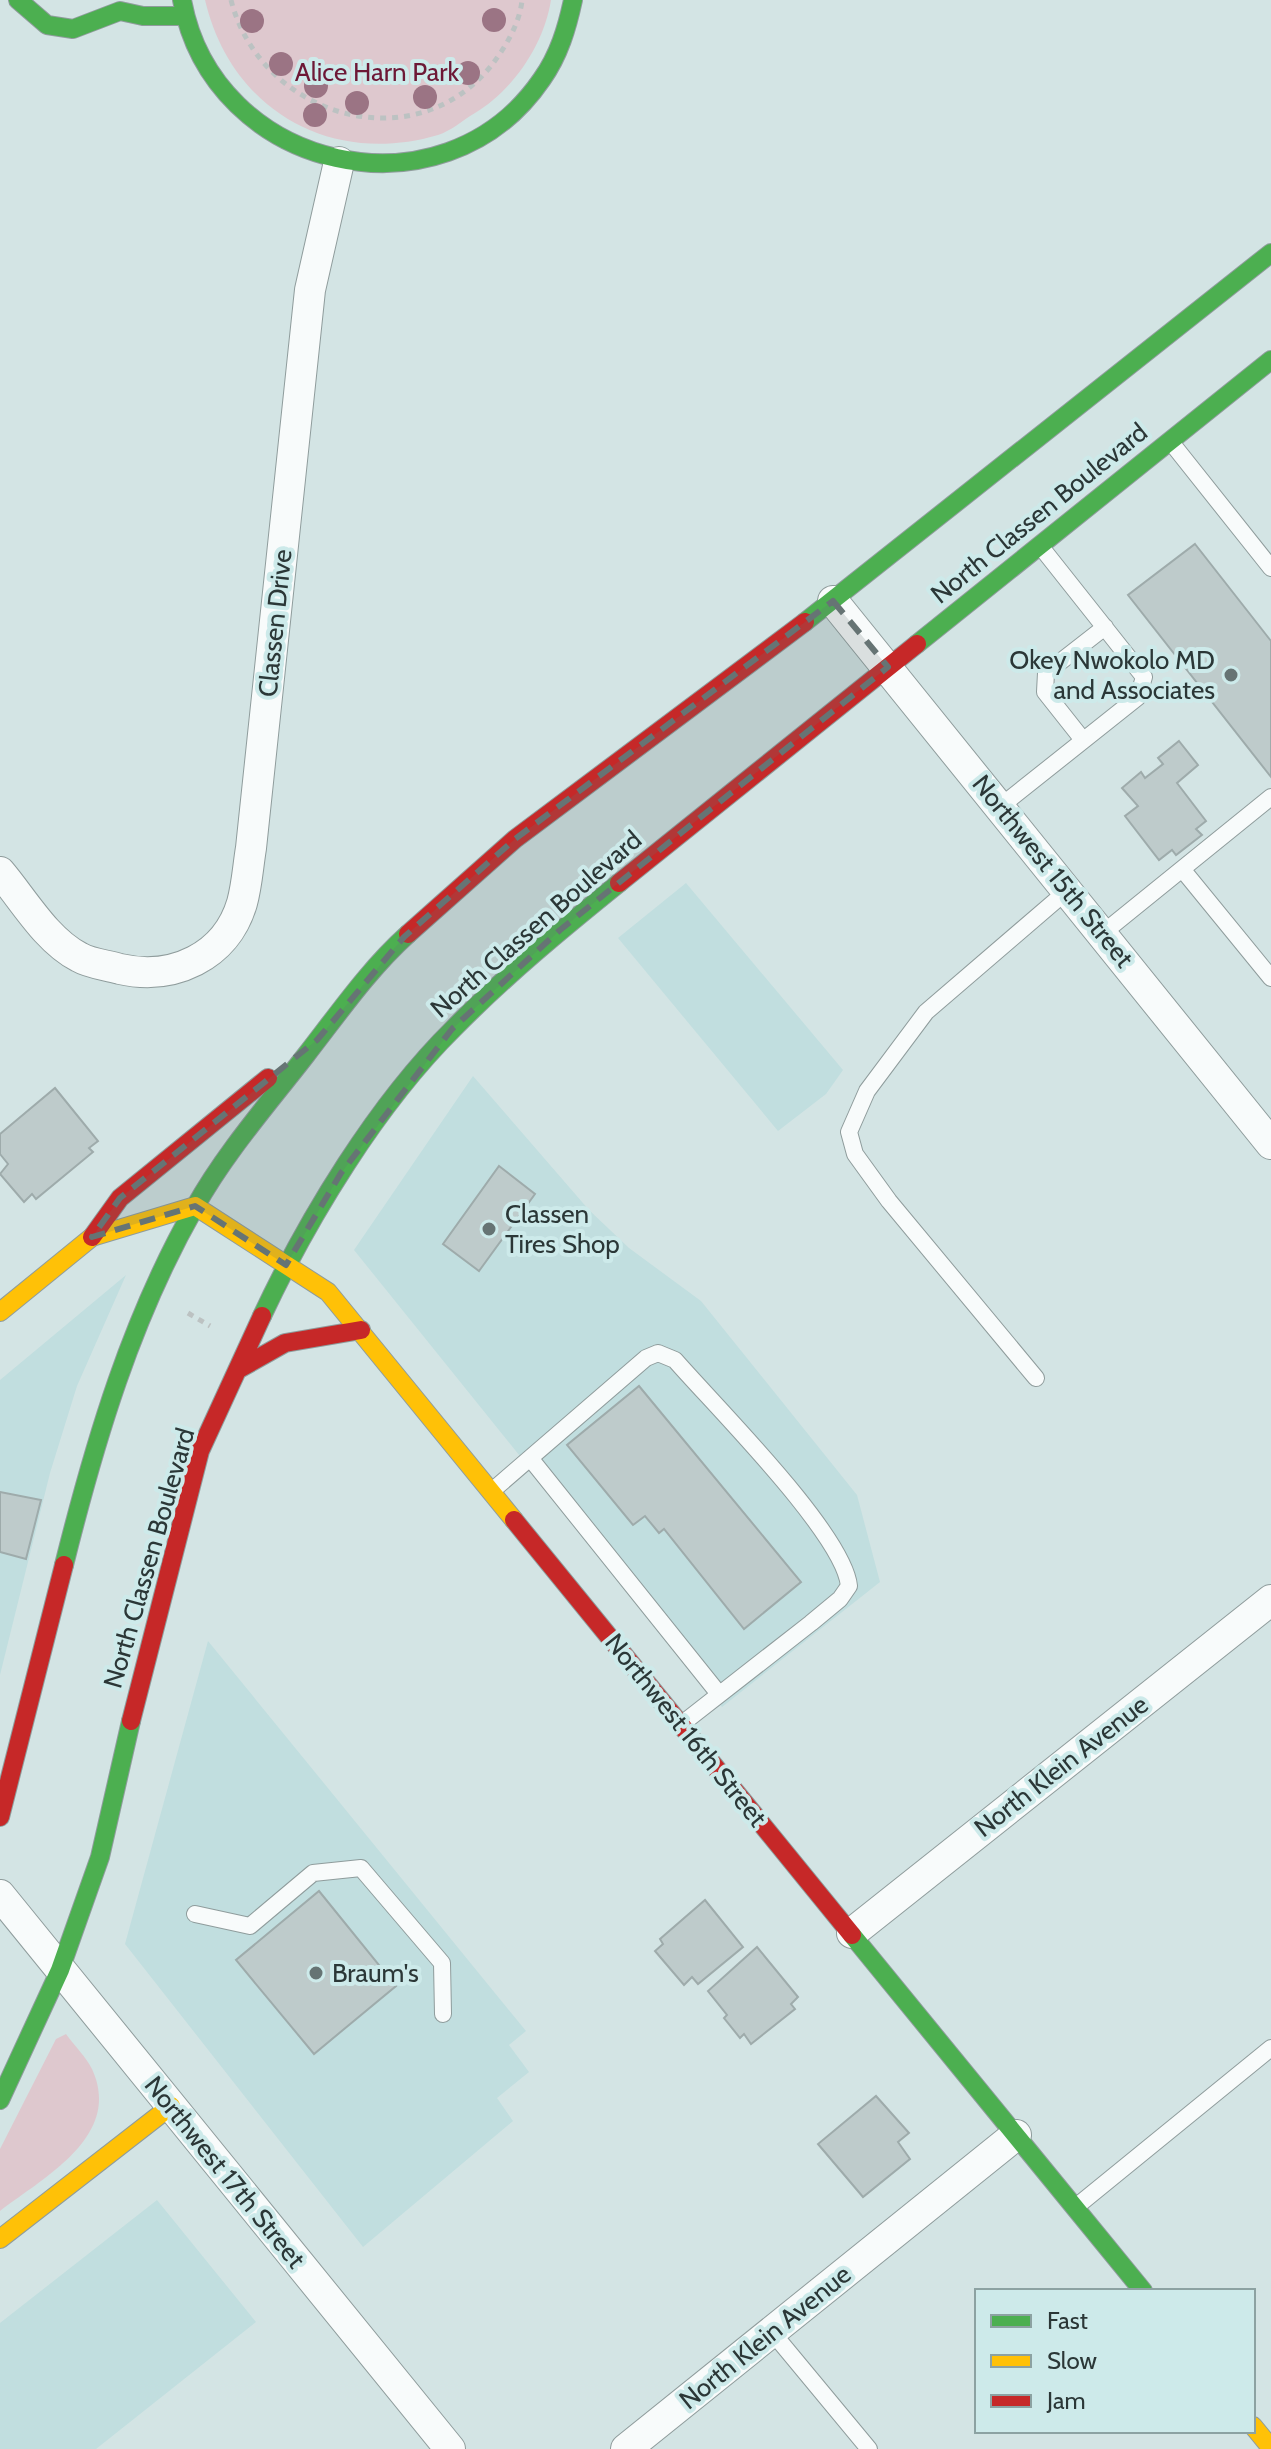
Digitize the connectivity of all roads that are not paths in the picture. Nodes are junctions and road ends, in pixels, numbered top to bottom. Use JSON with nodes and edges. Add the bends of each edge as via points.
{"nodes":[{"id":1,"x":18,"y":0,"type":"edge"},
{"id":2,"x":573,"y":0,"type":"edge"},
{"id":3,"x":117,"y":6,"type":"edge"},
{"id":4,"x":183,"y":8,"type":"edge"},
{"id":5,"x":339,"y":162,"type":"junction"},
{"id":6,"x":1271,"y":253,"type":"edge"},
{"id":7,"x":1271,"y":360,"type":"edge"},
{"id":8,"x":1170,"y":441,"type":"junction"},
{"id":9,"x":1040,"y":545,"type":"junction"},
{"id":10,"x":1271,"y":568,"type":"edge"},
{"id":11,"x":833,"y":601,"type":"junction"},
{"id":12,"x":1105,"y":627,"type":"junction"},
{"id":13,"x":888,"y":667,"type":"junction"},
{"id":14,"x":1083,"y":740,"type":"junction"},
{"id":15,"x":1269,"y":802,"type":"edge"},
{"id":16,"x":1001,"y":806,"type":"junction"},
{"id":17,"x":1182,"y":869,"type":"junction"},
{"id":18,"x":0,"y":872,"type":"edge"},
{"id":19,"x":1068,"y":890,"type":"junction"},
{"id":20,"x":1103,"y":933,"type":"junction"},
{"id":21,"x":1271,"y":978,"type":"edge"},
{"id":22,"x":317,"y":1040,"type":"junction"},
{"id":23,"x":1271,"y":1144,"type":"edge"},
{"id":24,"x":195,"y":1206,"type":"junction"},
{"id":25,"x":92,"y":1237,"type":"junction"},
{"id":26,"x":286,"y":1265,"type":"junction"},
{"id":27,"x":0,"y":1312,"type":"edge"},
{"id":28,"x":361,"y":1330,"type":"junction"},
{"id":29,"x":239,"y":1369,"type":"junction"},
{"id":30,"x":1036,"y":1378,"type":"dead end"},
{"id":31,"x":530,"y":1458,"type":"junction"},
{"id":32,"x":492,"y":1491,"type":"junction"},
{"id":33,"x":1271,"y":1600,"type":"edge"},
{"id":34,"x":719,"y":1694,"type":"junction"},
{"id":35,"x":681,"y":1724,"type":"junction"},
{"id":36,"x":0,"y":1817,"type":"edge"},
{"id":37,"x":0,"y":1895,"type":"edge"},
{"id":38,"x":195,"y":1914,"type":"dead end"},
{"id":39,"x":852,"y":1933,"type":"junction"},
{"id":40,"x":60,"y":1970,"type":"junction"},
{"id":41,"x":443,"y":2014,"type":"dead end"},
{"id":42,"x":1271,"y":2048,"type":"edge"},
{"id":43,"x":0,"y":2100,"type":"edge"},
{"id":44,"x":171,"y":2106,"type":"junction"},
{"id":45,"x":1016,"y":2135,"type":"junction"},
{"id":46,"x":1076,"y":2208,"type":"junction"},
{"id":47,"x":0,"y":2239,"type":"edge"},
{"id":48,"x":1141,"y":2289,"type":"edge"},
{"id":49,"x":772,"y":2332,"type":"junction"},
{"id":50,"x":1255,"y":2428,"type":"edge"},
{"id":51,"x":1271,"y":2448,"type":"edge"},
{"id":52,"x":450,"y":2449,"type":"edge"},
{"id":53,"x":626,"y":2449,"type":"edge"},
{"id":54,"x":869,"y":2449,"type":"edge"}],
"edges":[{"from":1,"to":3,"type":"main road","via":[[47,25],[73,29]]},
{"from":2,"to":5,"type":"main road","via":[[550,67],[500,124],[443,155],[414,163],[387,167]]},
{"from":3,"to":4,"type":"main road","via":[[143,16]]},
{"from":4,"to":5,"type":"main road","via":[[207,68],[245,113],[295,147]]},
{"from":5,"to":18,"type":"street","name":"Classen Drive","via":[[310,290],[241,904],[218,942],[180,969],[135,972],[80,958],[57,940]]},
{"from":6,"to":11,"type":"main road"},
{"from":7,"to":8,"type":"main road","name":"North Classen Boulevard"},
{"from":8,"to":9,"type":"main road","name":"North Classen Boulevard"},
{"from":8,"to":10,"type":"lane"},
{"from":9,"to":12,"type":"lane"},
{"from":9,"to":13,"type":"main road","name":"North Classen Boulevard"},
{"from":11,"to":13,"type":"street","name":"Northwest 15th Street"},
{"from":11,"to":22,"type":"main road","via":[[515,839],[444,899],[404,937]]},
{"from":12,"to":14,"type":"lane","via":[[1144,677],[1138,697]]},
{"from":12,"to":14,"type":"lane","via":[[1046,673],[1045,692]]},
{"from":13,"to":16,"type":"street","name":"Northwest 15th Street"},
{"from":13,"to":26,"type":"main road","name":"North Classen Boulevard","via":[[560,930],[452,1029],[341,1173]]},
{"from":14,"to":16,"type":"lane"},
{"from":15,"to":17,"type":"lane"},
{"from":16,"to":19,"type":"street","name":"Northwest 15th Street"},
{"from":17,"to":20,"type":"lane"},
{"from":17,"to":21,"type":"lane"},
{"from":19,"to":20,"type":"street","name":"Northwest 15th Street"},
{"from":19,"to":30,"type":"lane","via":[[926,1012],[867,1091],[849,1132],[855,1154],[889,1201]]},
{"from":20,"to":23,"type":"street","name":"Northwest 15th Street"},
{"from":22,"to":24,"type":"main road"},
{"from":22,"to":25,"type":"main road","via":[[120,1198]]},
{"from":24,"to":25,"type":"main road"},
{"from":24,"to":26,"type":"main road","name":"Northwest 16th Street"},
{"from":24,"to":36,"type":"main road","via":[[124,1358],[96,1438]]},
{"from":25,"to":27,"type":"main road"},
{"from":26,"to":28,"type":"main road","name":"Northwest 16th Street","via":[[328,1292]]},
{"from":26,"to":29,"type":"main road","name":"North Classen Boulevard"},
{"from":28,"to":29,"type":"main road","via":[[285,1343]]},
{"from":28,"to":32,"type":"main road","name":"Northwest 16th Street"},
{"from":29,"to":40,"type":"main road","name":"North Classen Boulevard","via":[[200,1451],[100,1857]]},
{"from":31,"to":32,"type":"lane"},
{"from":31,"to":34,"type":"lane"},
{"from":31,"to":34,"type":"lane","via":[[658,1353],[675,1360],[809,1512],[844,1561],[849,1586],[840,1599]]},
{"from":32,"to":35,"type":"main road","name":"Northwest 16th Street"},
{"from":33,"to":39,"type":"street","name":"North Klein Avenue"},
{"from":34,"to":35,"type":"lane"},
{"from":35,"to":39,"type":"main road","name":"Northwest 16th Street"},
{"from":37,"to":40,"type":"street","name":"Northwest 17th Street"},
{"from":38,"to":41,"type":"lane","via":[[250,1926],[313,1873],[361,1868],[442,1963]]},
{"from":39,"to":45,"type":"main road","name":"Northwest 16th Street"},
{"from":40,"to":43,"type":"main road","name":"North Classen Boulevard"},
{"from":40,"to":44,"type":"street","name":"Northwest 17th Street"},
{"from":42,"to":46,"type":"lane"},
{"from":44,"to":47,"type":"main road"},
{"from":44,"to":52,"type":"street","name":"Northwest 17th Street"},
{"from":45,"to":46,"type":"main road","name":"Northwest 16th Street"},
{"from":45,"to":49,"type":"street","name":"North Klein Avenue"},
{"from":46,"to":48,"type":"main road","name":"Northwest 16th Street"},
{"from":49,"to":53,"type":"street","name":"North Klein Avenue"},
{"from":49,"to":54,"type":"lane"},
{"from":50,"to":51,"type":"main road"}]}
